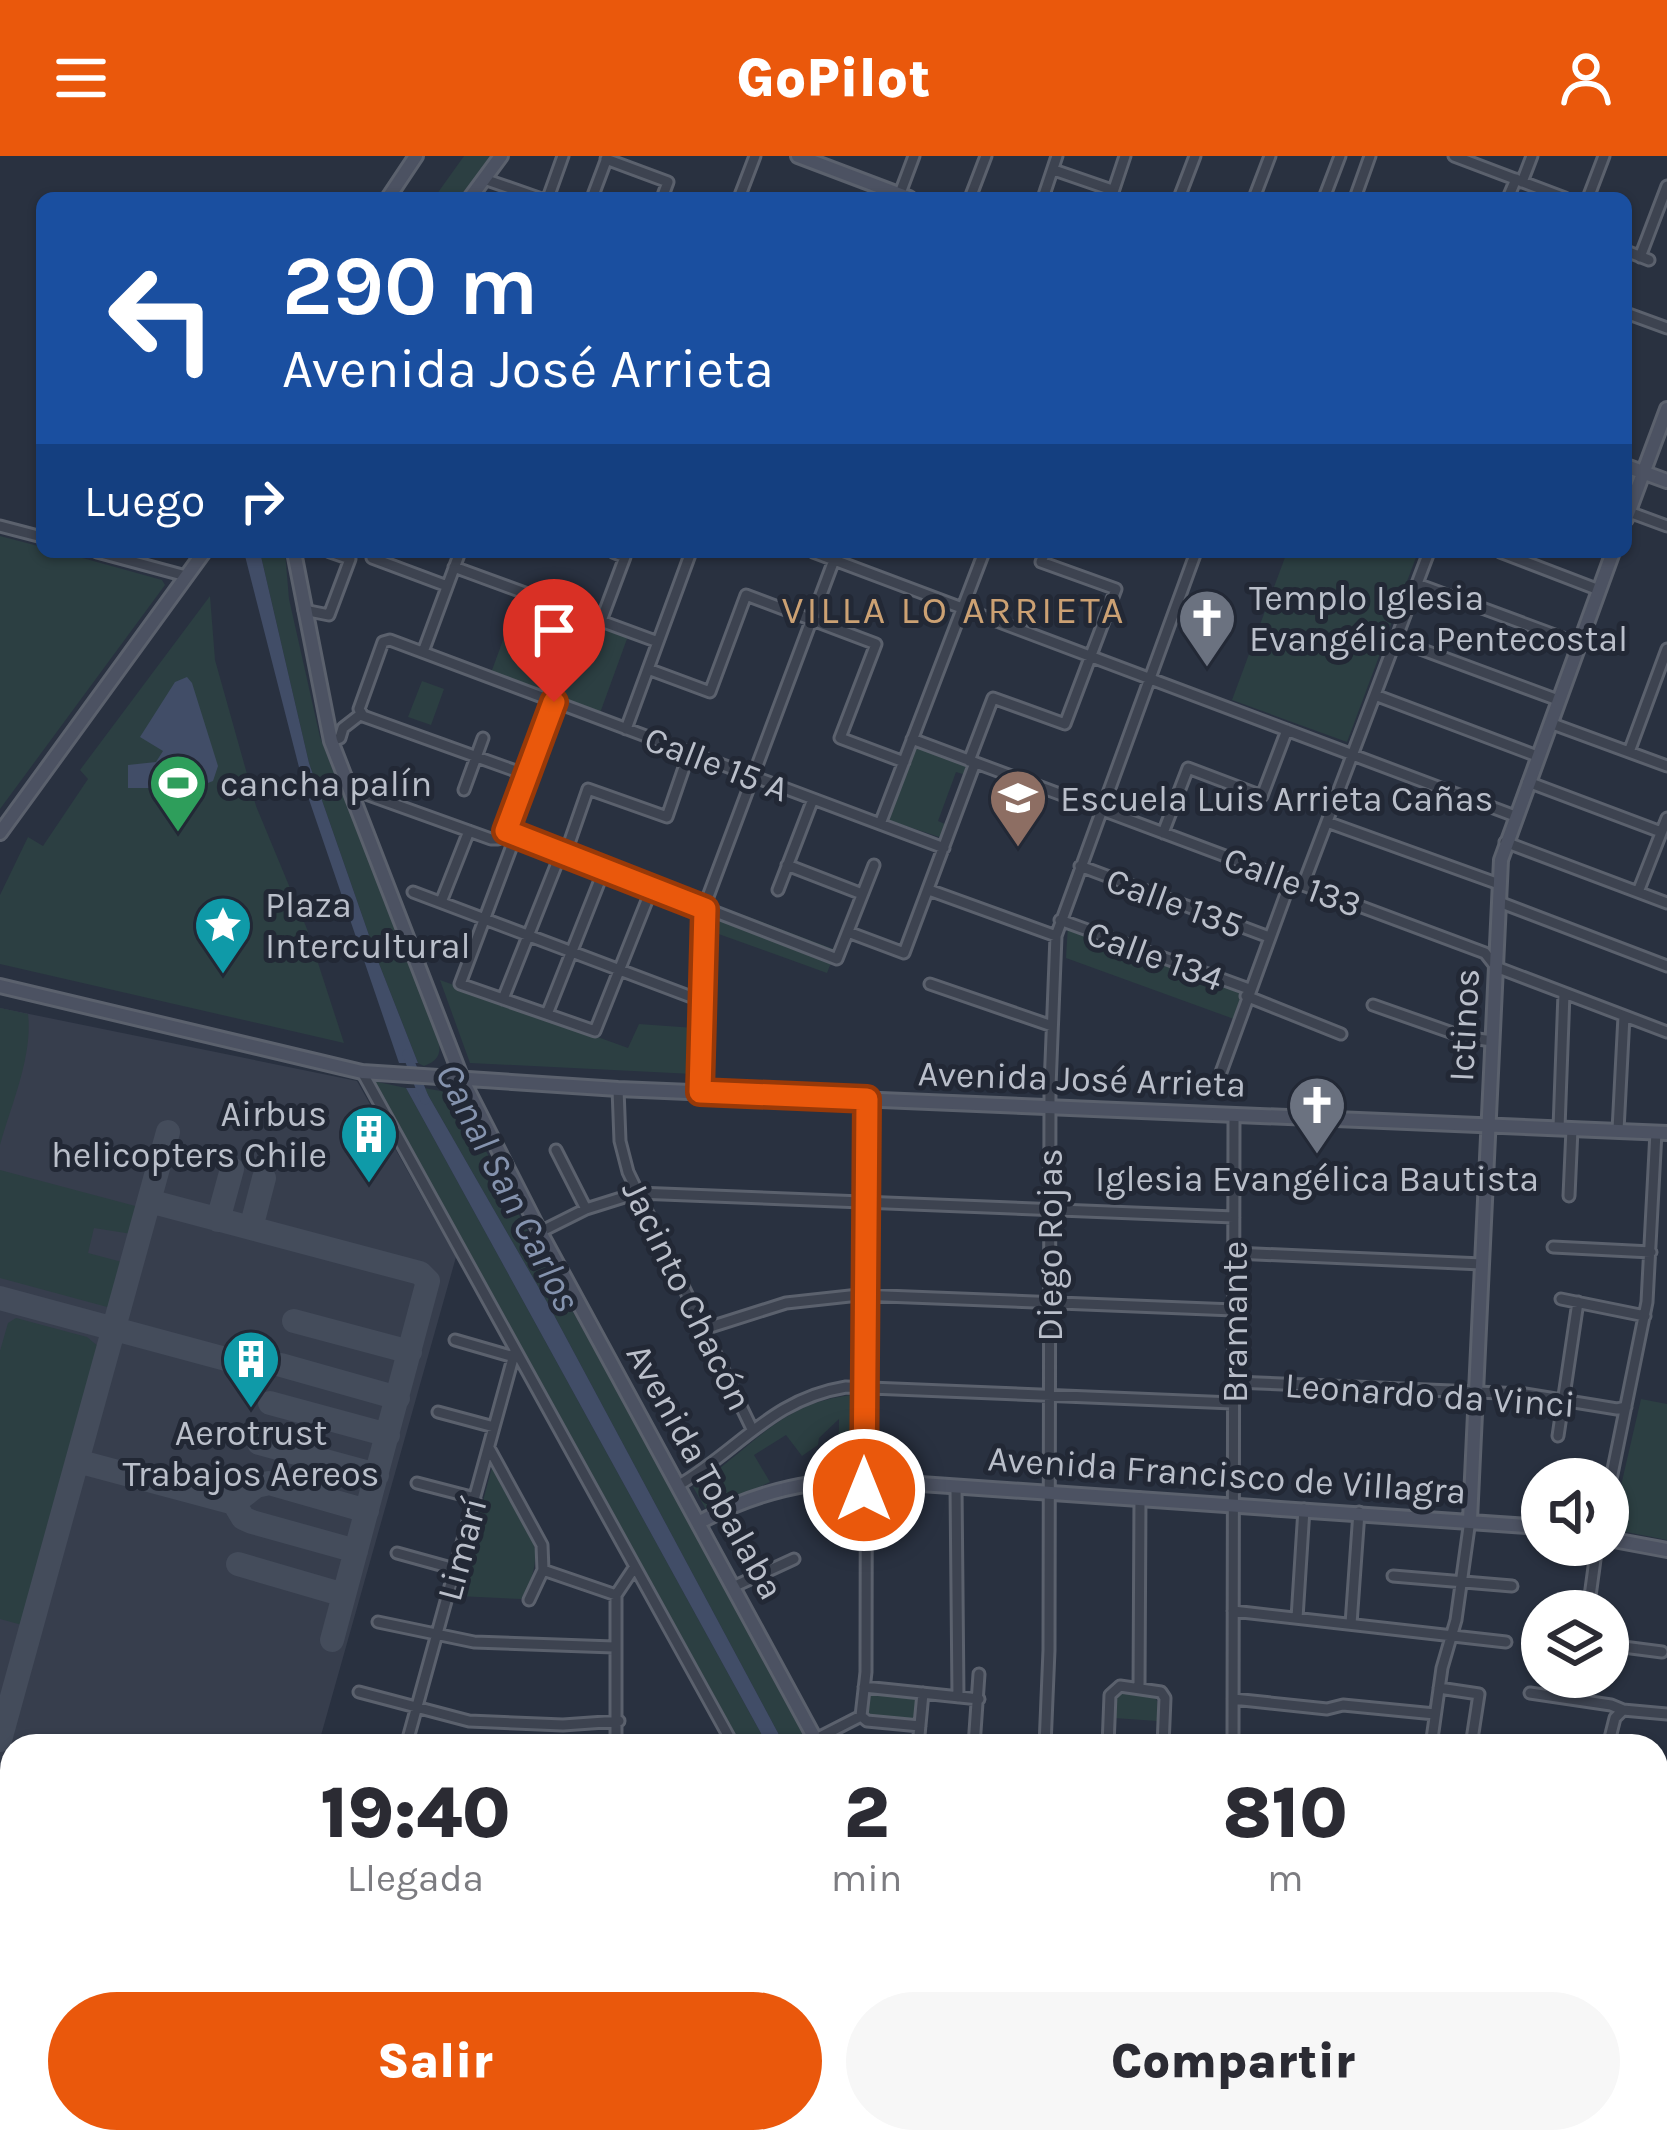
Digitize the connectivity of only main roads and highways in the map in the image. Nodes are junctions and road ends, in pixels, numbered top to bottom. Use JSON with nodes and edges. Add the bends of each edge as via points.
{"nodes":[{"id":1,"x":416,"y":156,"type":"edge"},
{"id":2,"x":501,"y":156,"type":"edge"},
{"id":3,"x":798,"y":156,"type":"edge"},
{"id":4,"x":392,"y":192,"type":"edge"},
{"id":5,"x":474,"y":192,"type":"edge"},
{"id":6,"x":889,"y":192,"type":"edge"},
{"id":7,"x":1667,"y":409,"type":"edge"},
{"id":8,"x":1632,"y":468,"type":"edge"},
{"id":9,"x":1643,"y":472,"type":"junction"},
{"id":10,"x":1667,"y":481,"type":"edge"},
{"id":11,"x":1632,"y":502,"type":"edge"},
{"id":12,"x":200,"y":558,"type":"edge"},
{"id":13,"x":295,"y":558,"type":"edge"},
{"id":14,"x":1611,"y":558,"type":"edge"},
{"id":15,"x":0,"y":833,"type":"edge"},
{"id":16,"x":0,"y":986,"type":"edge"},
{"id":17,"x":462,"y":1079,"type":"junction"},
{"id":18,"x":1489,"y":1125,"type":"junction"},
{"id":19,"x":1662,"y":1132,"type":"edge"},
{"id":20,"x":1470,"y":1520,"type":"junction"},
{"id":21,"x":700,"y":1522,"type":"junction"},
{"id":22,"x":1521,"y":1525,"type":"edge"},
{"id":23,"x":1629,"y":1543,"type":"edge"},
{"id":24,"x":1667,"y":1550,"type":"edge"},
{"id":25,"x":813,"y":1734,"type":"edge"}],
"edges":[{"from":1,"to":4,"type":"main road"},
{"from":2,"to":5,"type":"main road"},
{"from":3,"to":6,"type":"main road"},
{"from":7,"to":9,"type":"main road"},
{"from":8,"to":9,"type":"main road"},
{"from":9,"to":10,"type":"main road"},
{"from":9,"to":11,"type":"main road"},
{"from":12,"to":15,"type":"main road"},
{"from":13,"to":17,"type":"main road","name":"Avenida Tobalaba","via":[[331,741]]},
{"from":14,"to":18,"type":"main road","name":"Ictinos","via":[[1505,842]]},
{"from":16,"to":17,"type":"main road","name":"Avenida José Arrieta","via":[[362,1072]]},
{"from":17,"to":18,"type":"main road","name":"Avenida José Arrieta"},
{"from":17,"to":21,"type":"main road","name":"Avenida Tobalaba"},
{"from":18,"to":19,"type":"main road","name":"Avenida José Arrieta"},
{"from":18,"to":20,"type":"main road","name":"Ictinos"},
{"from":20,"to":21,"type":"main road","name":"Avenida Francisco de Villagra","via":[[863,1480],[790,1487]]},
{"from":20,"to":22,"type":"main road","name":"Avenida Francisco de Villagra"},
{"from":21,"to":25,"type":"main road","name":"Avenida Tobalaba"},
{"from":23,"to":24,"type":"main road"}]}
